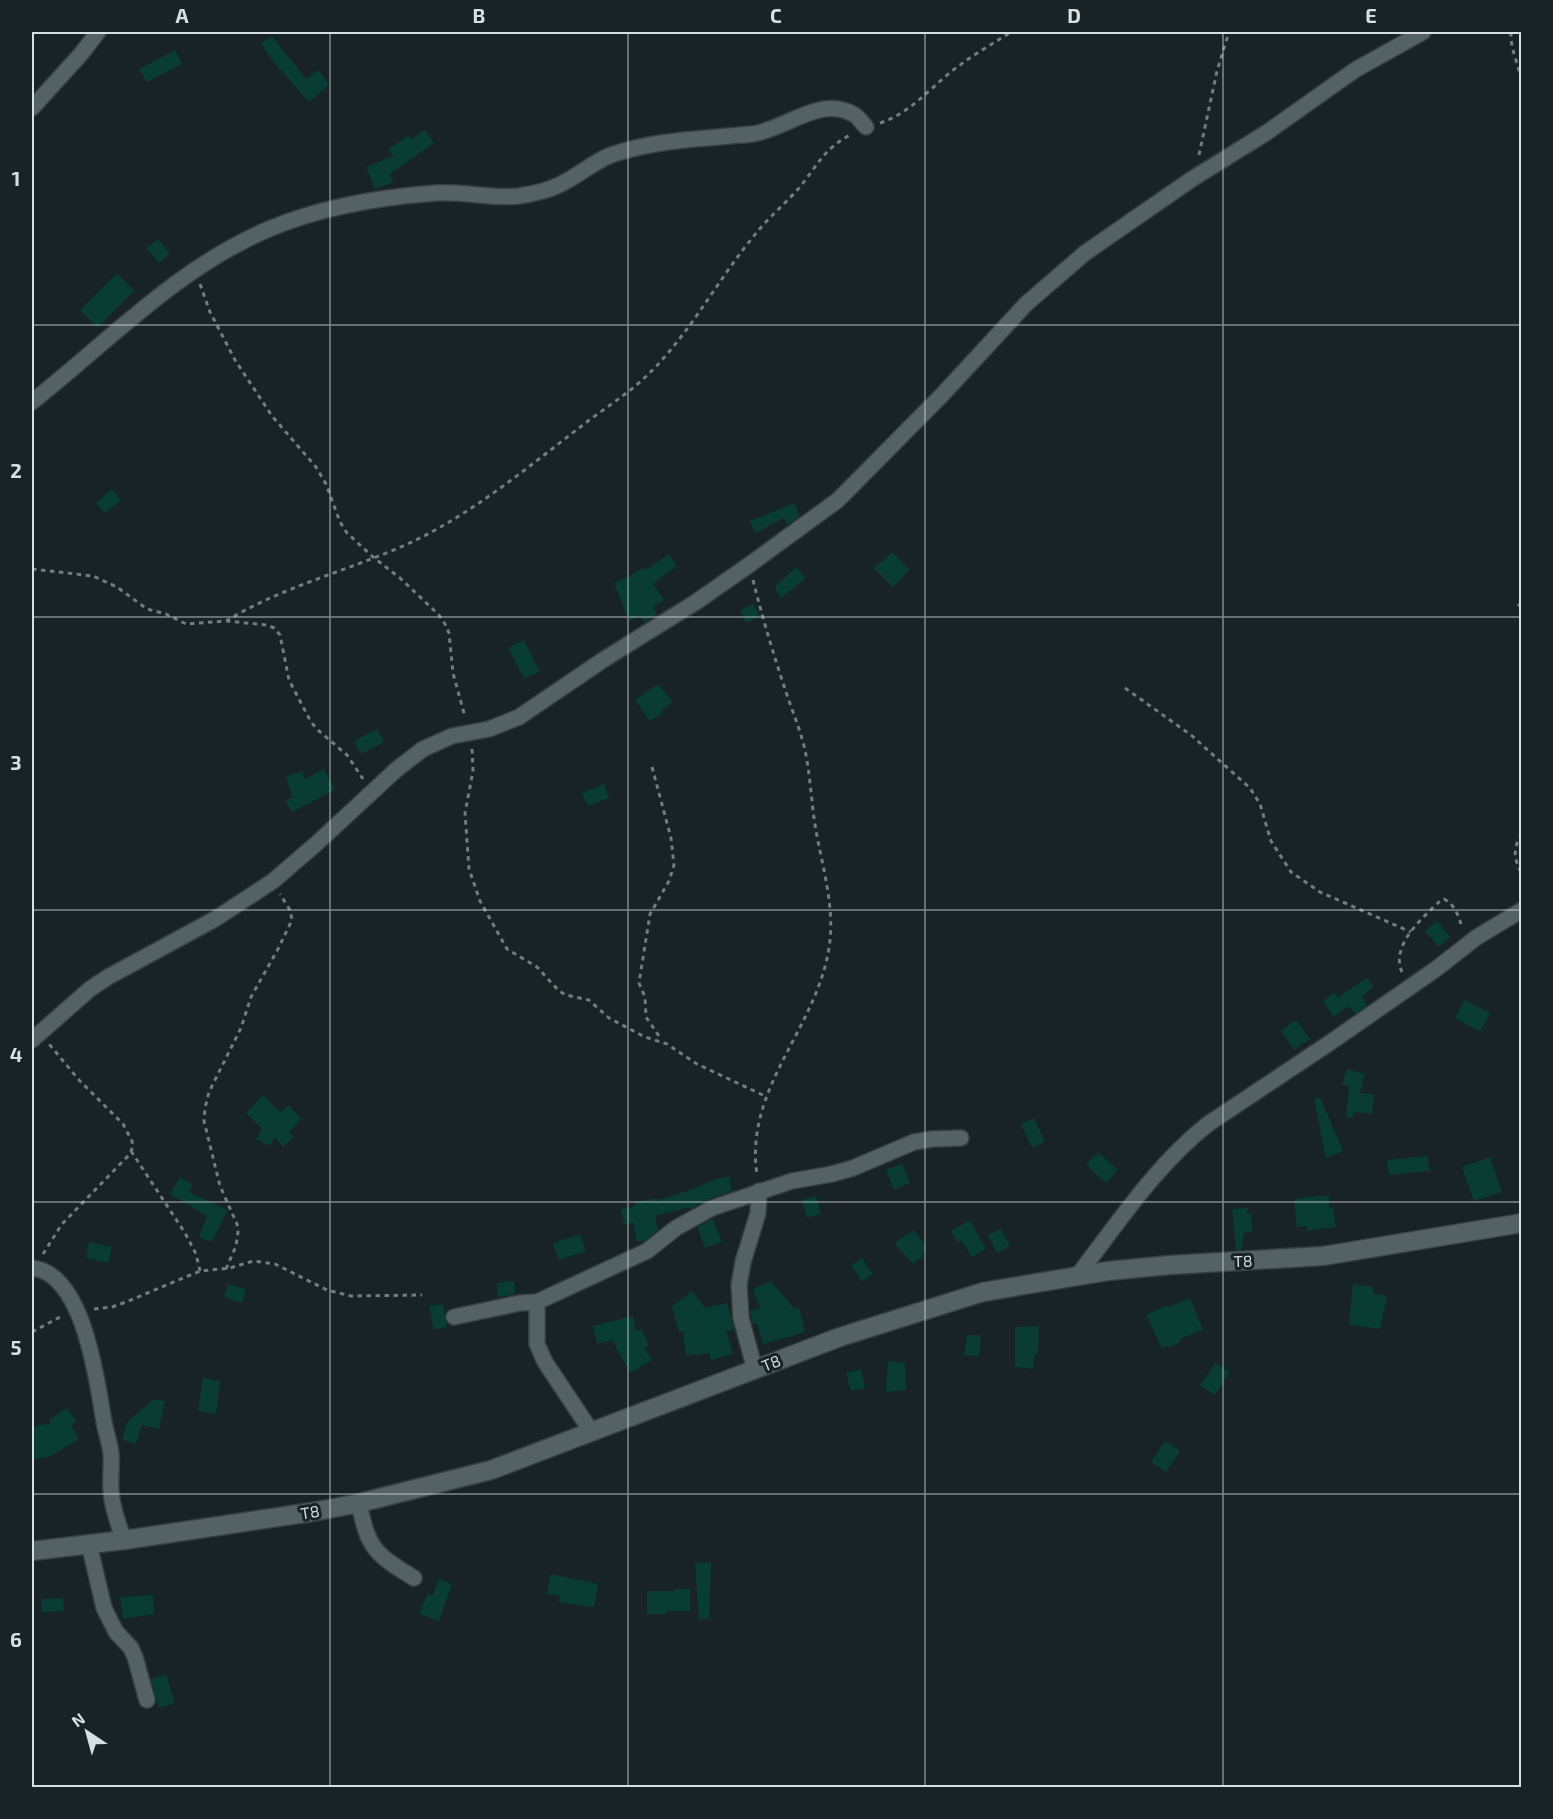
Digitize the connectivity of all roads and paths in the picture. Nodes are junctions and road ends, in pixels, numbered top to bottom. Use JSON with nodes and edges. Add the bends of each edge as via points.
{"nodes":[{"id":1,"x":98,"y":32,"type":"edge"},
{"id":2,"x":1011,"y":32,"type":"edge"},
{"id":3,"x":1229,"y":32,"type":"edge"},
{"id":4,"x":1423,"y":32,"type":"edge"},
{"id":5,"x":1511,"y":32,"type":"edge"},
{"id":6,"x":1521,"y":85,"type":"edge"},
{"id":7,"x":32,"y":108,"type":"edge"},
{"id":8,"x":866,"y":127,"type":"junction"},
{"id":9,"x":1192,"y":179,"type":"junction"},
{"id":10,"x":195,"y":268,"type":"junction"},
{"id":11,"x":32,"y":402,"type":"edge"},
{"id":12,"x":373,"y":557,"type":"junction"},
{"id":13,"x":749,"y":565,"type":"junction"},
{"id":14,"x":32,"y":569,"type":"edge"},
{"id":15,"x":1518,"y":604,"type":"dead end"},
{"id":16,"x":1521,"y":608,"type":"edge"},
{"id":17,"x":226,"y":621,"type":"junction"},
{"id":18,"x":1125,"y":688,"type":"dead end"},
{"id":19,"x":470,"y":732,"type":"junction"},
{"id":20,"x":652,"y":767,"type":"dead end"},
{"id":21,"x":375,"y":791,"type":"junction"},
{"id":22,"x":1521,"y":834,"type":"edge"},
{"id":23,"x":1521,"y":874,"type":"edge"},
{"id":24,"x":273,"y":881,"type":"junction"},
{"id":25,"x":1521,"y":910,"type":"edge"},
{"id":26,"x":1411,"y":932,"type":"junction"},
{"id":27,"x":1470,"y":942,"type":"junction"},
{"id":28,"x":1413,"y":985,"type":"junction"},
{"id":29,"x":36,"y":1036,"type":"edge"},
{"id":30,"x":662,"y":1041,"type":"junction"},
{"id":31,"x":765,"y":1096,"type":"junction"},
{"id":32,"x":961,"y":1138,"type":"dead end"},
{"id":33,"x":131,"y":1151,"type":"junction"},
{"id":34,"x":759,"y":1191,"type":"junction"},
{"id":35,"x":1521,"y":1223,"type":"edge"},
{"id":36,"x":33,"y":1268,"type":"edge"},
{"id":37,"x":226,"y":1269,"type":"junction"},
{"id":38,"x":200,"y":1271,"type":"junction"},
{"id":39,"x":1077,"y":1275,"type":"junction"},
{"id":40,"x":422,"y":1295,"type":"dead end"},
{"id":41,"x":537,"y":1302,"type":"junction"},
{"id":42,"x":77,"y":1310,"type":"junction"},
{"id":43,"x":454,"y":1317,"type":"dead end"},
{"id":44,"x":32,"y":1332,"type":"edge"},
{"id":45,"x":755,"y":1370,"type":"junction"},
{"id":46,"x":591,"y":1431,"type":"junction"},
{"id":47,"x":359,"y":1503,"type":"junction"},
{"id":48,"x":124,"y":1540,"type":"junction"},
{"id":49,"x":89,"y":1544,"type":"junction"},
{"id":50,"x":32,"y":1551,"type":"edge"},
{"id":51,"x":414,"y":1578,"type":"dead end"},
{"id":52,"x":147,"y":1700,"type":"dead end"}],
"edges":[{"from":1,"to":7,"type":"street"},
{"from":2,"to":8,"type":"path","via":[[958,66],[890,120]]},
{"from":3,"to":9,"type":"path"},
{"from":4,"to":9,"type":"street","via":[[1356,70]]},
{"from":5,"to":6,"type":"path"},
{"from":8,"to":10,"type":"street","via":[[854,114],[831,107],[755,133],[646,145],[608,156],[557,186],[535,193],[437,193],[349,205],[271,228]]},
{"from":8,"to":12,"type":"path","via":[[841,139],[818,160],[799,188],[758,230],[664,359],[639,383],[471,507],[414,541]]},
{"from":9,"to":13,"type":"street","via":[[1060,273],[838,500]]},
{"from":10,"to":11,"type":"street"},
{"from":10,"to":12,"type":"path","via":[[210,312],[241,370],[272,416],[316,467],[347,533]]},
{"from":12,"to":17,"type":"path","via":[[276,594]]},
{"from":12,"to":19,"type":"path","via":[[446,624],[455,684]]},
{"from":13,"to":19,"type":"street","via":[[519,717]]},
{"from":13,"to":31,"type":"path","via":[[805,752],[832,928],[825,970]]},
{"from":14,"to":17,"type":"path","via":[[93,576],[117,587],[147,609],[186,624]]},
{"from":15,"to":16,"type":"path"},
{"from":17,"to":21,"type":"path","via":[[267,625],[277,631],[289,680],[311,722],[347,755]]},
{"from":18,"to":26,"type":"path","via":[[1191,735],[1250,788],[1260,804],[1271,841],[1291,872],[1320,892]]},
{"from":19,"to":21,"type":"street","via":[[423,750]]},
{"from":19,"to":30,"type":"path","via":[[472,771],[465,813],[469,869],[500,940],[537,967],[559,991],[584,997],[609,1018],[645,1037]]},
{"from":20,"to":30,"type":"path","via":[[671,838],[674,866],[652,907],[639,983],[645,997],[646,1017]]},
{"from":21,"to":24,"type":"street"},
{"from":22,"to":23,"type":"path","via":[[1514,856]]},
{"from":24,"to":29,"type":"street","via":[[215,919],[108,977]]},
{"from":24,"to":37,"type":"path","via":[[291,910],[292,920],[251,997],[205,1108],[204,1121],[220,1186],[237,1224],[236,1246]]},
{"from":25,"to":27,"type":"street"},
{"from":26,"to":27,"type":"path","via":[[1444,899],[1456,910]]},
{"from":26,"to":28,"type":"path","via":[[1400,952],[1399,963]]},
{"from":27,"to":28,"type":"street"},
{"from":28,"to":39,"type":"street","via":[[1186,1141]]},
{"from":29,"to":33,"type":"path","via":[[123,1124],[132,1141]]},
{"from":30,"to":31,"type":"path","via":[[697,1064]]},
{"from":31,"to":34,"type":"path","via":[[755,1138]]},
{"from":32,"to":34,"type":"street","via":[[914,1143],[853,1168]]},
{"from":33,"to":36,"type":"path","via":[[62,1224]]},
{"from":33,"to":38,"type":"path","via":[[185,1233]]},
{"from":34,"to":41,"type":"street","via":[[694,1217],[647,1251]]},
{"from":34,"to":45,"type":"street","via":[[758,1213],[739,1286],[741,1318]]},
{"from":35,"to":39,"type":"street","name":"T8","via":[[1323,1256]]},
{"from":36,"to":42,"type":"street","via":[[56,1278]]},
{"from":37,"to":38,"type":"path"},
{"from":37,"to":40,"type":"path","via":[[262,1262],[351,1296]]},
{"from":38,"to":42,"type":"path","via":[[112,1307]]},
{"from":39,"to":45,"type":"street","name":"T8","via":[[983,1292],[887,1321]]},
{"from":41,"to":43,"type":"street"},
{"from":41,"to":46,"type":"street","via":[[537,1344]]},
{"from":42,"to":44,"type":"path"},
{"from":42,"to":48,"type":"street","via":[[88,1341],[110,1444],[111,1492]]},
{"from":45,"to":46,"type":"street","name":"T8"},
{"from":46,"to":47,"type":"street","name":"T8","via":[[491,1470]]},
{"from":47,"to":48,"type":"street","name":"T8"},
{"from":47,"to":51,"type":"street","via":[[372,1544],[381,1556]]},
{"from":48,"to":49,"type":"street","name":"T8"},
{"from":49,"to":50,"type":"street","name":"T8"},
{"from":49,"to":52,"type":"street","via":[[104,1608],[116,1632],[131,1648]]}]}
